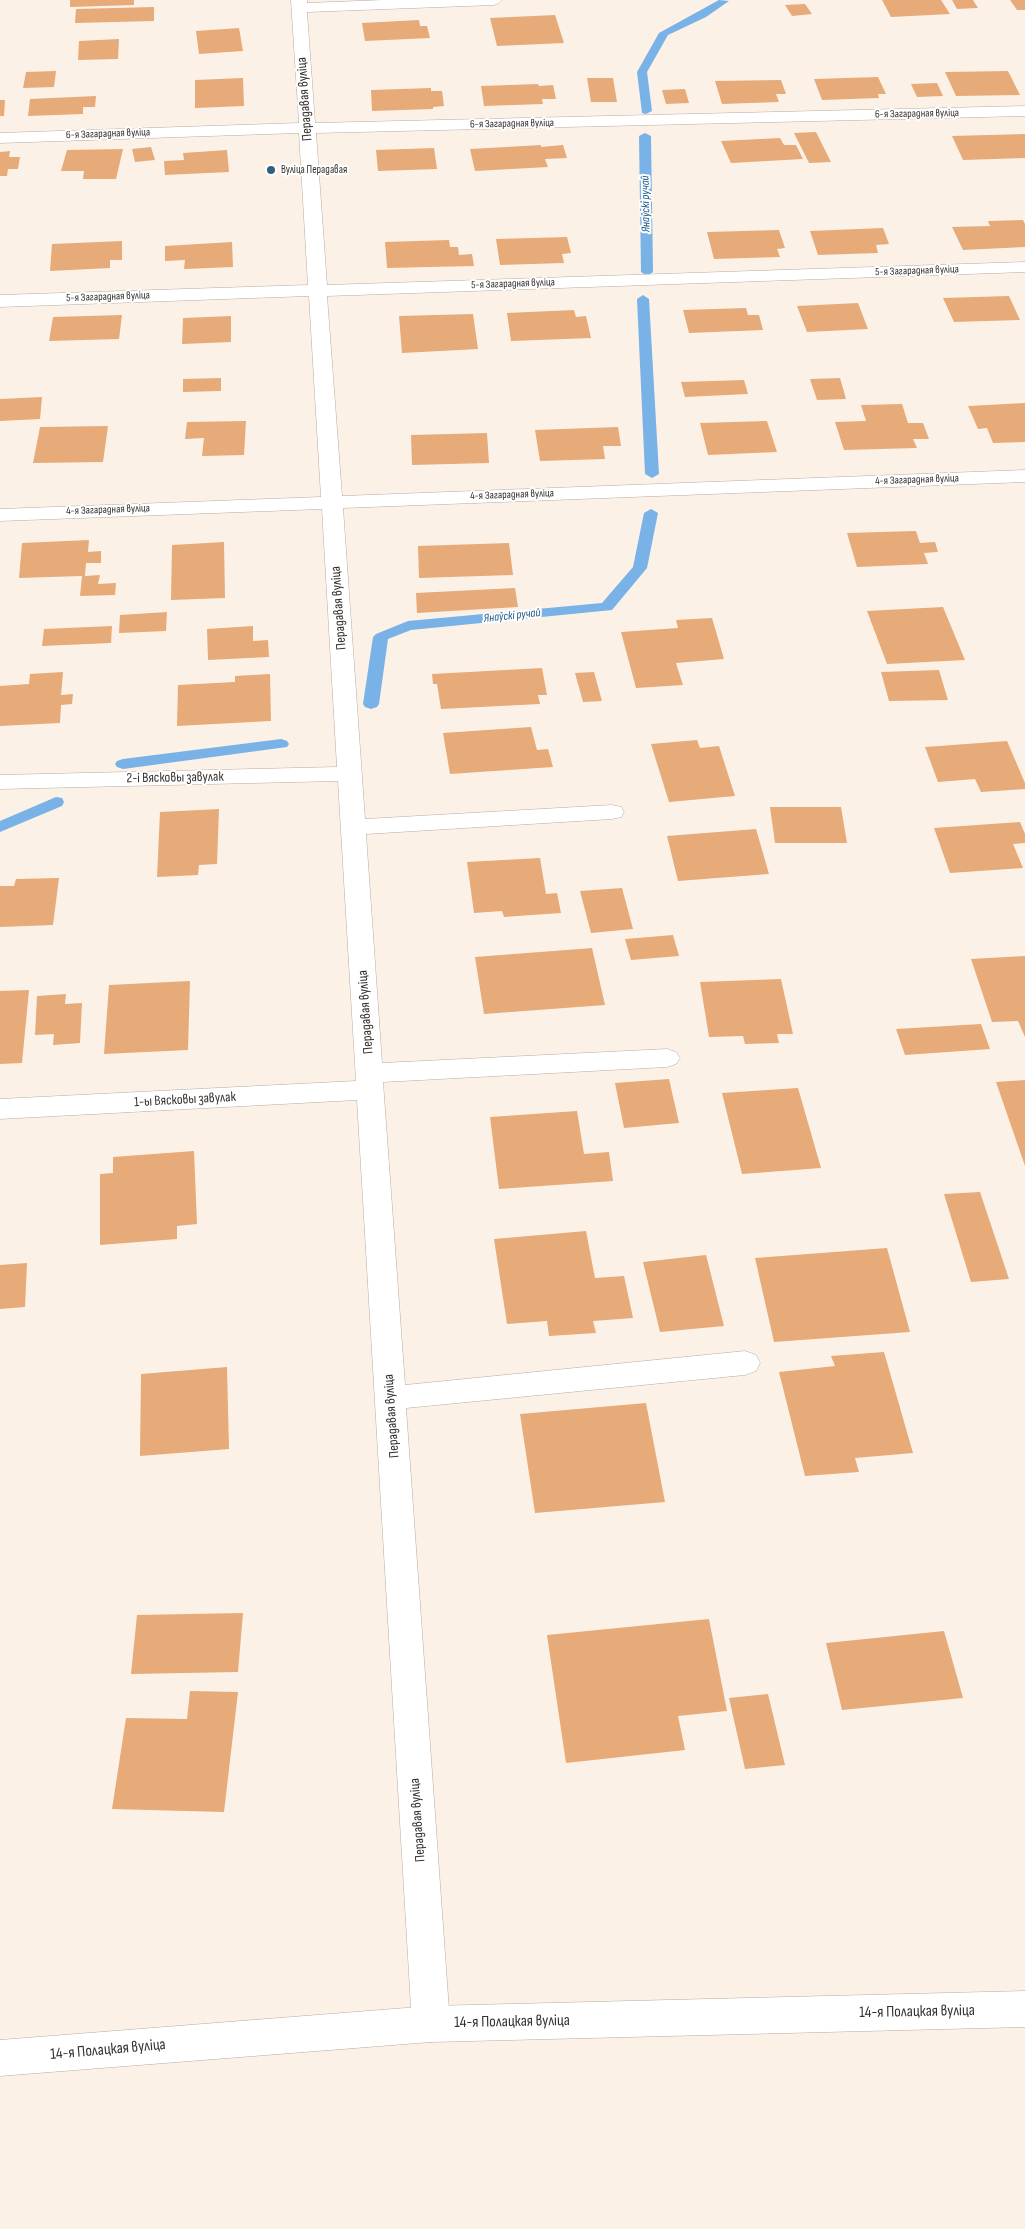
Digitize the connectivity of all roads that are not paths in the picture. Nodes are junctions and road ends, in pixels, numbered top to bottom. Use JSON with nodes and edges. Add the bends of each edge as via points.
{"nodes":[{"id":1,"x":494,"y":0,"type":"edge"},
{"id":2,"x":299,"y":4,"type":"edge"},
{"id":3,"x":1025,"y":112,"type":"edge"},
{"id":4,"x":307,"y":128,"type":"junction"},
{"id":5,"x":0,"y":138,"type":"edge"},
{"id":6,"x":1025,"y":267,"type":"edge"},
{"id":7,"x":318,"y":290,"type":"junction"},
{"id":8,"x":0,"y":301,"type":"edge"},
{"id":9,"x":1025,"y":476,"type":"edge"},
{"id":10,"x":332,"y":502,"type":"junction"},
{"id":11,"x":0,"y":515,"type":"edge"},
{"id":12,"x":350,"y":774,"type":"junction"},
{"id":13,"x":0,"y":782,"type":"edge"},
{"id":14,"x":612,"y":812,"type":"dead end"},
{"id":15,"x":354,"y":827,"type":"junction"},
{"id":16,"x":667,"y":1058,"type":"dead end"},
{"id":17,"x":370,"y":1082,"type":"junction"},
{"id":18,"x":0,"y":1109,"type":"edge"},
{"id":19,"x":745,"y":1363,"type":"dead end"},
{"id":20,"x":391,"y":1398,"type":"junction"},
{"id":21,"x":1025,"y":2009,"type":"edge"},
{"id":22,"x":431,"y":2024,"type":"junction"},
{"id":23,"x":0,"y":2058,"type":"edge"}],
"edges":[{"from":1,"to":2,"type":"street"},
{"from":2,"to":4,"type":"street","name":"Перадавая вуліца"},
{"from":3,"to":4,"type":"street","name":"6-я Загарадная вуліца"},
{"from":4,"to":5,"type":"street","name":"6-я Загарадная вуліца"},
{"from":4,"to":7,"type":"street","name":"Перадавая вуліца"},
{"from":6,"to":7,"type":"street","name":"5-я Загарадная вуліца"},
{"from":7,"to":8,"type":"street","name":"5-я Загарадная вуліца"},
{"from":7,"to":10,"type":"street","name":"Перадавая вуліца"},
{"from":9,"to":10,"type":"street","name":"4-я Загарадная вуліца"},
{"from":10,"to":11,"type":"street","name":"4-я Загарадная вуліца"},
{"from":10,"to":12,"type":"street","name":"Перадавая вуліца"},
{"from":12,"to":13,"type":"street","name":"2-і Вясковы завулак"},
{"from":12,"to":15,"type":"street","name":"Перадавая вуліца"},
{"from":14,"to":15,"type":"street"},
{"from":15,"to":17,"type":"street","name":"Перадавая вуліца"},
{"from":16,"to":17,"type":"street","name":"1-ы Вясковы завулак"},
{"from":17,"to":18,"type":"street","name":"1-ы Вясковы завулак"},
{"from":17,"to":20,"type":"street","name":"Перадавая вуліца"},
{"from":19,"to":20,"type":"street"},
{"from":20,"to":22,"type":"street","name":"Перадавая вуліца"},
{"from":21,"to":22,"type":"street","name":"14-я Полацкая вуліца"},
{"from":22,"to":23,"type":"street","name":"14-я Полацкая вуліца"}]}
